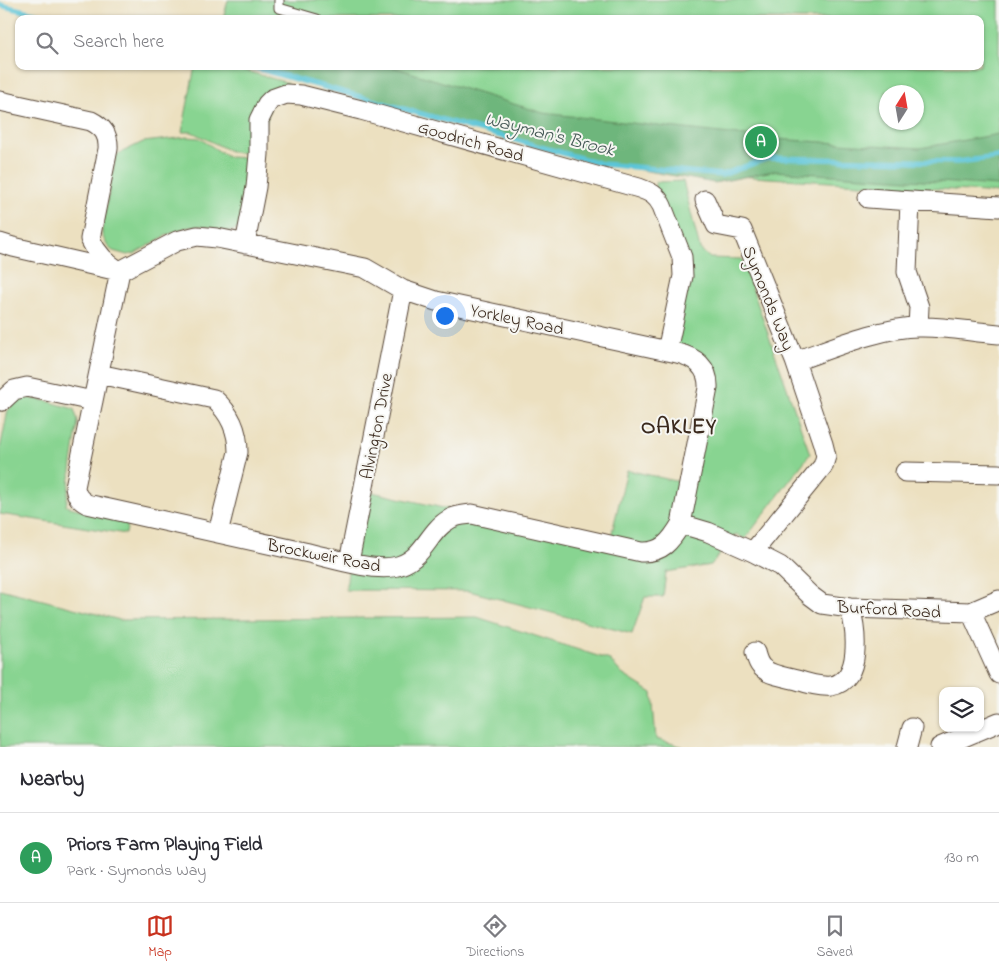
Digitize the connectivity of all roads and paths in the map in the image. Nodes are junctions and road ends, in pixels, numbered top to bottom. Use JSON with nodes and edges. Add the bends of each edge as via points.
{"nodes":[{"id":1,"x":280,"y":0,"type":"edge"},
{"id":2,"x":303,"y":15,"type":"edge"},
{"id":3,"x":0,"y":101,"type":"edge"},
{"id":4,"x":868,"y":198,"type":"dead end"},
{"id":5,"x":705,"y":200,"type":"dead end"},
{"id":6,"x":910,"y":202,"type":"junction"},
{"id":7,"x":999,"y":207,"type":"edge"},
{"id":8,"x":0,"y":242,"type":"edge"},
{"id":9,"x":245,"y":244,"type":"junction"},
{"id":10,"x":120,"y":272,"type":"junction"},
{"id":11,"x":402,"y":290,"type":"junction"},
{"id":12,"x":918,"y":327,"type":"junction"},
{"id":13,"x":999,"y":334,"type":"edge"},
{"id":14,"x":667,"y":351,"type":"junction"},
{"id":15,"x":795,"y":361,"type":"junction"},
{"id":16,"x":99,"y":374,"type":"junction"},
{"id":17,"x":93,"y":401,"type":"junction"},
{"id":18,"x":1,"y":403,"type":"edge"},
{"id":19,"x":905,"y":472,"type":"dead end"},
{"id":20,"x":999,"y":474,"type":"edge"},
{"id":21,"x":681,"y":524,"type":"junction"},
{"id":22,"x":218,"y":533,"type":"junction"},
{"id":23,"x":660,"y":549,"type":"joint"},
{"id":24,"x":753,"y":552,"type":"junction"},
{"id":25,"x":349,"y":562,"type":"junction"},
{"id":26,"x":999,"y":600,"type":"edge"},
{"id":27,"x":850,"y":608,"type":"junction"},
{"id":28,"x":971,"y":612,"type":"junction"},
{"id":29,"x":756,"y":652,"type":"dead end"},
{"id":30,"x":999,"y":674,"type":"edge"},
{"id":31,"x":999,"y":722,"type":"edge"},
{"id":32,"x":912,"y":728,"type":"dead end"},
{"id":33,"x":907,"y":747,"type":"edge"},
{"id":34,"x":940,"y":747,"type":"edge"}],
"edges":[{"from":1,"to":2,"type":"lane","via":[[279,8]]},
{"from":3,"to":10,"type":"street","via":[[91,121],[103,129],[108,149],[90,239],[100,256]]},
{"from":4,"to":6,"type":"street"},
{"from":5,"to":15,"type":"street","name":"Symonds Way","via":[[716,225],[742,230]]},
{"from":6,"to":7,"type":"street"},
{"from":6,"to":12,"type":"street","via":[[907,272],[919,308]]},
{"from":8,"to":10,"type":"street"},
{"from":9,"to":10,"type":"street","name":"Yorkley Road","via":[[207,236],[187,238]]},
{"from":9,"to":11,"type":"street","name":"Yorkley Road","via":[[366,268]]},
{"from":9,"to":14,"type":"street","name":"Goodrich Road","via":[[256,188],[259,120],[267,104],[279,96],[294,94],[361,110],[653,194],[662,206],[683,263]]},
{"from":10,"to":16,"type":"street"},
{"from":11,"to":14,"type":"street","name":"Yorkley Road","via":[[436,302]]},
{"from":11,"to":25,"type":"street","name":"Alvington Drive"},
{"from":12,"to":13,"type":"street"},
{"from":12,"to":15,"type":"street","via":[[870,336]]},
{"from":14,"to":21,"type":"street","name":"Yorkley Road","via":[[687,355],[697,361],[704,368],[708,382]]},
{"from":15,"to":24,"type":"street","via":[[826,456],[823,466]]},
{"from":16,"to":17,"type":"street"},
{"from":16,"to":22,"type":"street","via":[[214,398],[222,406],[234,425],[238,452]]},
{"from":17,"to":18,"type":"street","via":[[27,387],[14,390]]},
{"from":17,"to":22,"type":"street","name":"Brockweir Road","via":[[75,487],[77,496],[88,504]]},
{"from":19,"to":20,"type":"street"},
{"from":21,"to":23,"type":"street","name":"Yorkley Road","via":[[671,540]]},
{"from":21,"to":24,"type":"street","name":"Burford Road"},
{"from":22,"to":25,"type":"street","name":"Brockweir Road"},
{"from":23,"to":25,"type":"street","name":"Brockweir Road","via":[[634,550],[472,514],[456,516],[442,524],[417,556],[403,564],[385,568]]},
{"from":24,"to":27,"type":"street","name":"Burford Road","via":[[780,566],[822,604]]},
{"from":26,"to":28,"type":"street","name":"Burford Road"},
{"from":27,"to":28,"type":"street","name":"Burford Road"},
{"from":27,"to":29,"type":"street","via":[[855,626],[852,666],[836,684],[806,682],[767,672],[759,664]]},
{"from":28,"to":30,"type":"street"},
{"from":31,"to":34,"type":"street"},
{"from":32,"to":33,"type":"street"}]}
